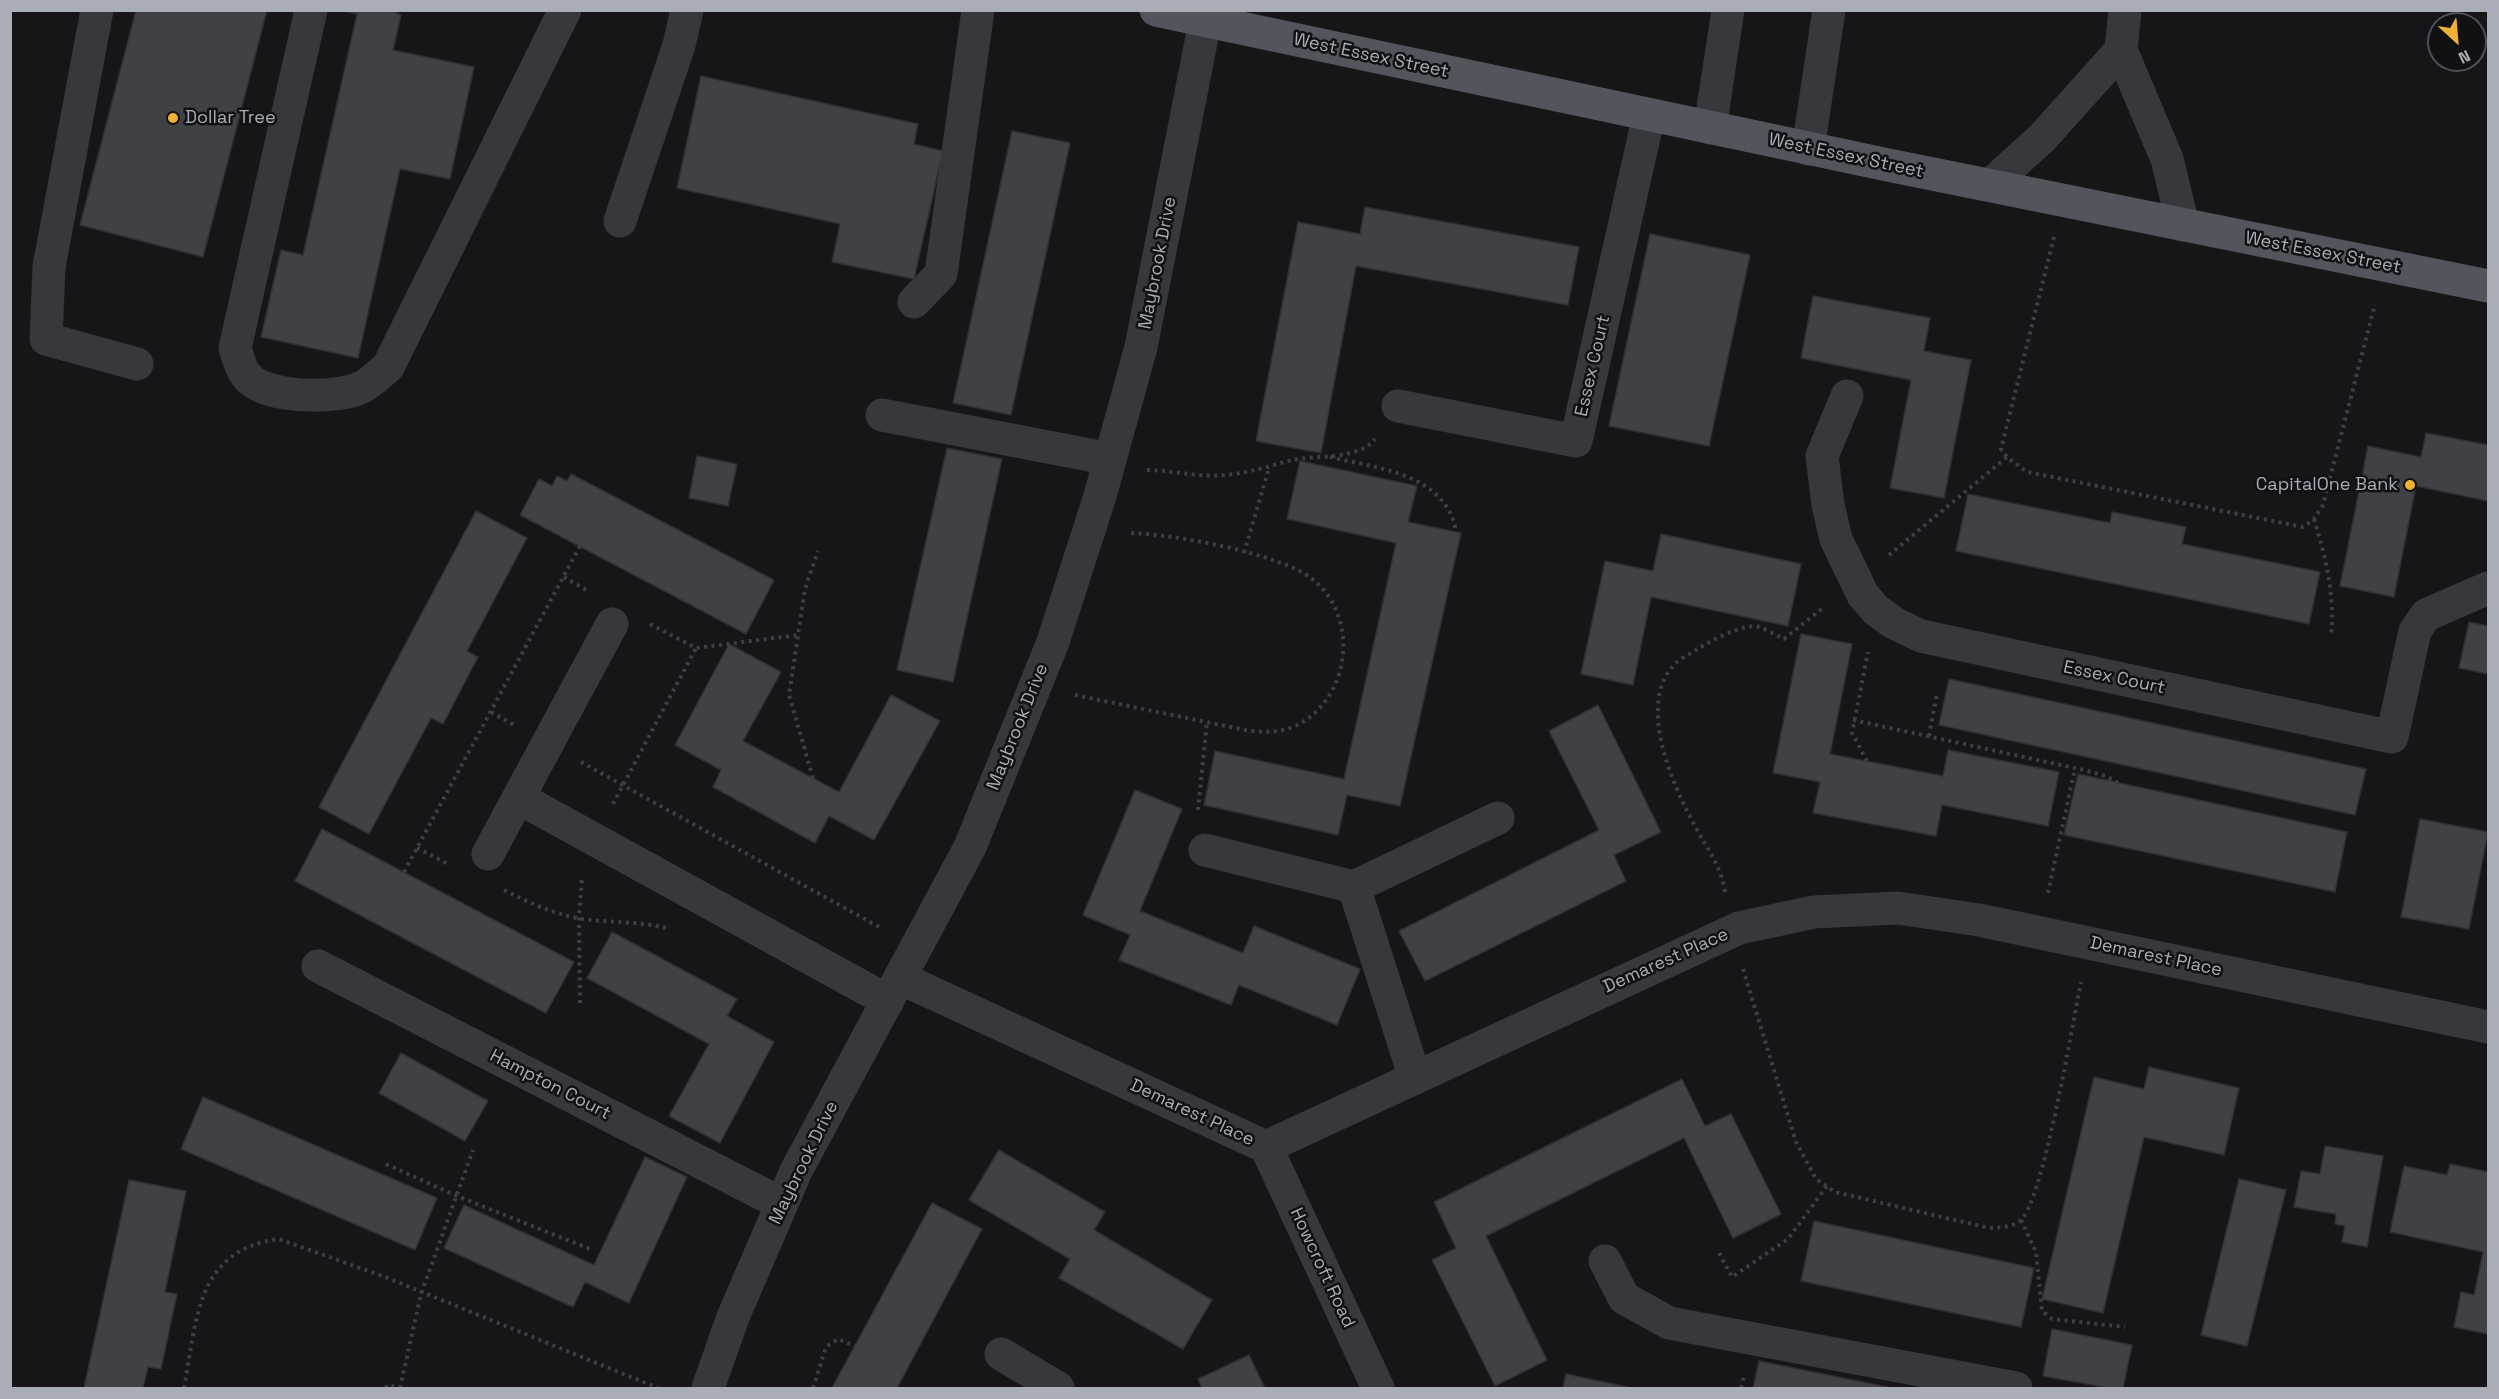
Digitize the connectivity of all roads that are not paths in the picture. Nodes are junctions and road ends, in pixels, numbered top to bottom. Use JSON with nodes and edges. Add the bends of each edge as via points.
{"nodes":[{"id":1,"x":97,"y":10,"type":"edge"},
{"id":2,"x":311,"y":10,"type":"edge"},
{"id":3,"x":565,"y":10,"type":"edge"},
{"id":4,"x":687,"y":10,"type":"edge"},
{"id":5,"x":978,"y":10,"type":"edge"},
{"id":6,"x":1156,"y":10,"type":"edge"},
{"id":7,"x":1728,"y":10,"type":"edge"},
{"id":8,"x":1829,"y":10,"type":"edge"},
{"id":9,"x":2125,"y":10,"type":"edge"},
{"id":10,"x":1241,"y":20,"type":"edge"},
{"id":11,"x":1205,"y":22,"type":"junction"},
{"id":12,"x":2121,"y":50,"type":"junction"},
{"id":13,"x":1649,"y":115,"type":"junction"},
{"id":14,"x":1710,"y":128,"type":"junction"},
{"id":15,"x":1808,"y":148,"type":"junction"},
{"id":16,"x":1990,"y":186,"type":"junction"},
{"id":17,"x":620,"y":221,"type":"dead end"},
{"id":18,"x":2183,"y":225,"type":"junction"},
{"id":19,"x":2488,"y":286,"type":"edge"},
{"id":20,"x":914,"y":302,"type":"dead end"},
{"id":21,"x":137,"y":364,"type":"dead end"},
{"id":22,"x":1847,"y":396,"type":"dead end"},
{"id":23,"x":1398,"y":406,"type":"road end"},
{"id":24,"x":882,"y":414,"type":"dead end"},
{"id":25,"x":1109,"y":464,"type":"junction"},
{"id":26,"x":2488,"y":588,"type":"edge"},
{"id":27,"x":612,"y":624,"type":"dead end"},
{"id":28,"x":519,"y":798,"type":"junction"},
{"id":29,"x":1498,"y":818,"type":"dead end"},
{"id":30,"x":1205,"y":850,"type":"road end"},
{"id":31,"x":488,"y":854,"type":"dead end"},
{"id":32,"x":1354,"y":887,"type":"junction"},
{"id":33,"x":318,"y":966,"type":"dead end"},
{"id":34,"x":894,"y":989,"type":"junction"},
{"id":35,"x":2488,"y":1027,"type":"edge"},
{"id":36,"x":1415,"y":1078,"type":"junction"},
{"id":37,"x":1266,"y":1147,"type":"junction"},
{"id":38,"x":782,"y":1203,"type":"junction"},
{"id":39,"x":1605,"y":1261,"type":"dead end"},
{"id":40,"x":1001,"y":1354,"type":"dead end"},
{"id":41,"x":708,"y":1389,"type":"edge"},
{"id":42,"x":1058,"y":1389,"type":"edge"},
{"id":43,"x":1378,"y":1389,"type":"edge"},
{"id":44,"x":2016,"y":1389,"type":"edge"}],
"edges":[{"from":1,"to":21,"type":"street","via":[[49,267],[46,339]]},
{"from":2,"to":3,"type":"street","via":[[235,348],[246,375],[262,387],[299,395],[362,388],[388,367]]},
{"from":4,"to":17,"type":"street"},
{"from":5,"to":20,"type":"street","via":[[941,274]]},
{"from":6,"to":11,"type":"main road","name":"West Essex Street"},
{"from":7,"to":14,"type":"street"},
{"from":8,"to":15,"type":"street"},
{"from":9,"to":12,"type":"street"},
{"from":10,"to":11,"type":"main road","name":"West Essex Street"},
{"from":10,"to":13,"type":"main road","name":"West Essex Street"},
{"from":11,"to":25,"type":"street","name":"Maybrook Drive","via":[[1141,347]]},
{"from":12,"to":16,"type":"street","via":[[2042,138]]},
{"from":12,"to":18,"type":"street","via":[[2166,159]]},
{"from":13,"to":14,"type":"main road","name":"West Essex Street"},
{"from":13,"to":23,"type":"street","name":"Essex Court","via":[[1576,441]]},
{"from":14,"to":15,"type":"main road","name":"West Essex Street"},
{"from":15,"to":16,"type":"main road","name":"West Essex Street"},
{"from":16,"to":18,"type":"main road","name":"West Essex Street"},
{"from":18,"to":19,"type":"main road","name":"West Essex Street"},
{"from":22,"to":26,"type":"street","name":"Essex Court","via":[[1822,456],[1827,505],[1836,539],[1876,610],[1921,636],[2392,737],[2415,630],[2426,615]]},
{"from":24,"to":25,"type":"street"},
{"from":25,"to":34,"type":"street","name":"Maybrook Drive","via":[[1053,642],[970,847]]},
{"from":27,"to":28,"type":"street"},
{"from":28,"to":31,"type":"street"},
{"from":28,"to":34,"type":"street","name":"Demarest Place"},
{"from":29,"to":32,"type":"street"},
{"from":30,"to":32,"type":"street"},
{"from":32,"to":36,"type":"street"},
{"from":33,"to":38,"type":"street","name":"Hampton Court"},
{"from":34,"to":37,"type":"street","name":"Demarest Place"},
{"from":34,"to":38,"type":"street","name":"Maybrook Drive"},
{"from":35,"to":36,"type":"street","name":"Demarest Place","via":[[2040,932],[1898,908],[1814,912],[1731,932]]},
{"from":36,"to":37,"type":"street","name":"Demarest Place"},
{"from":37,"to":43,"type":"street","name":"Howcroft Road"},
{"from":38,"to":41,"type":"street","name":"Maybrook Drive","via":[[733,1317]]},
{"from":39,"to":44,"type":"street","via":[[1624,1298],[1669,1323]]},
{"from":40,"to":42,"type":"street"}]}
